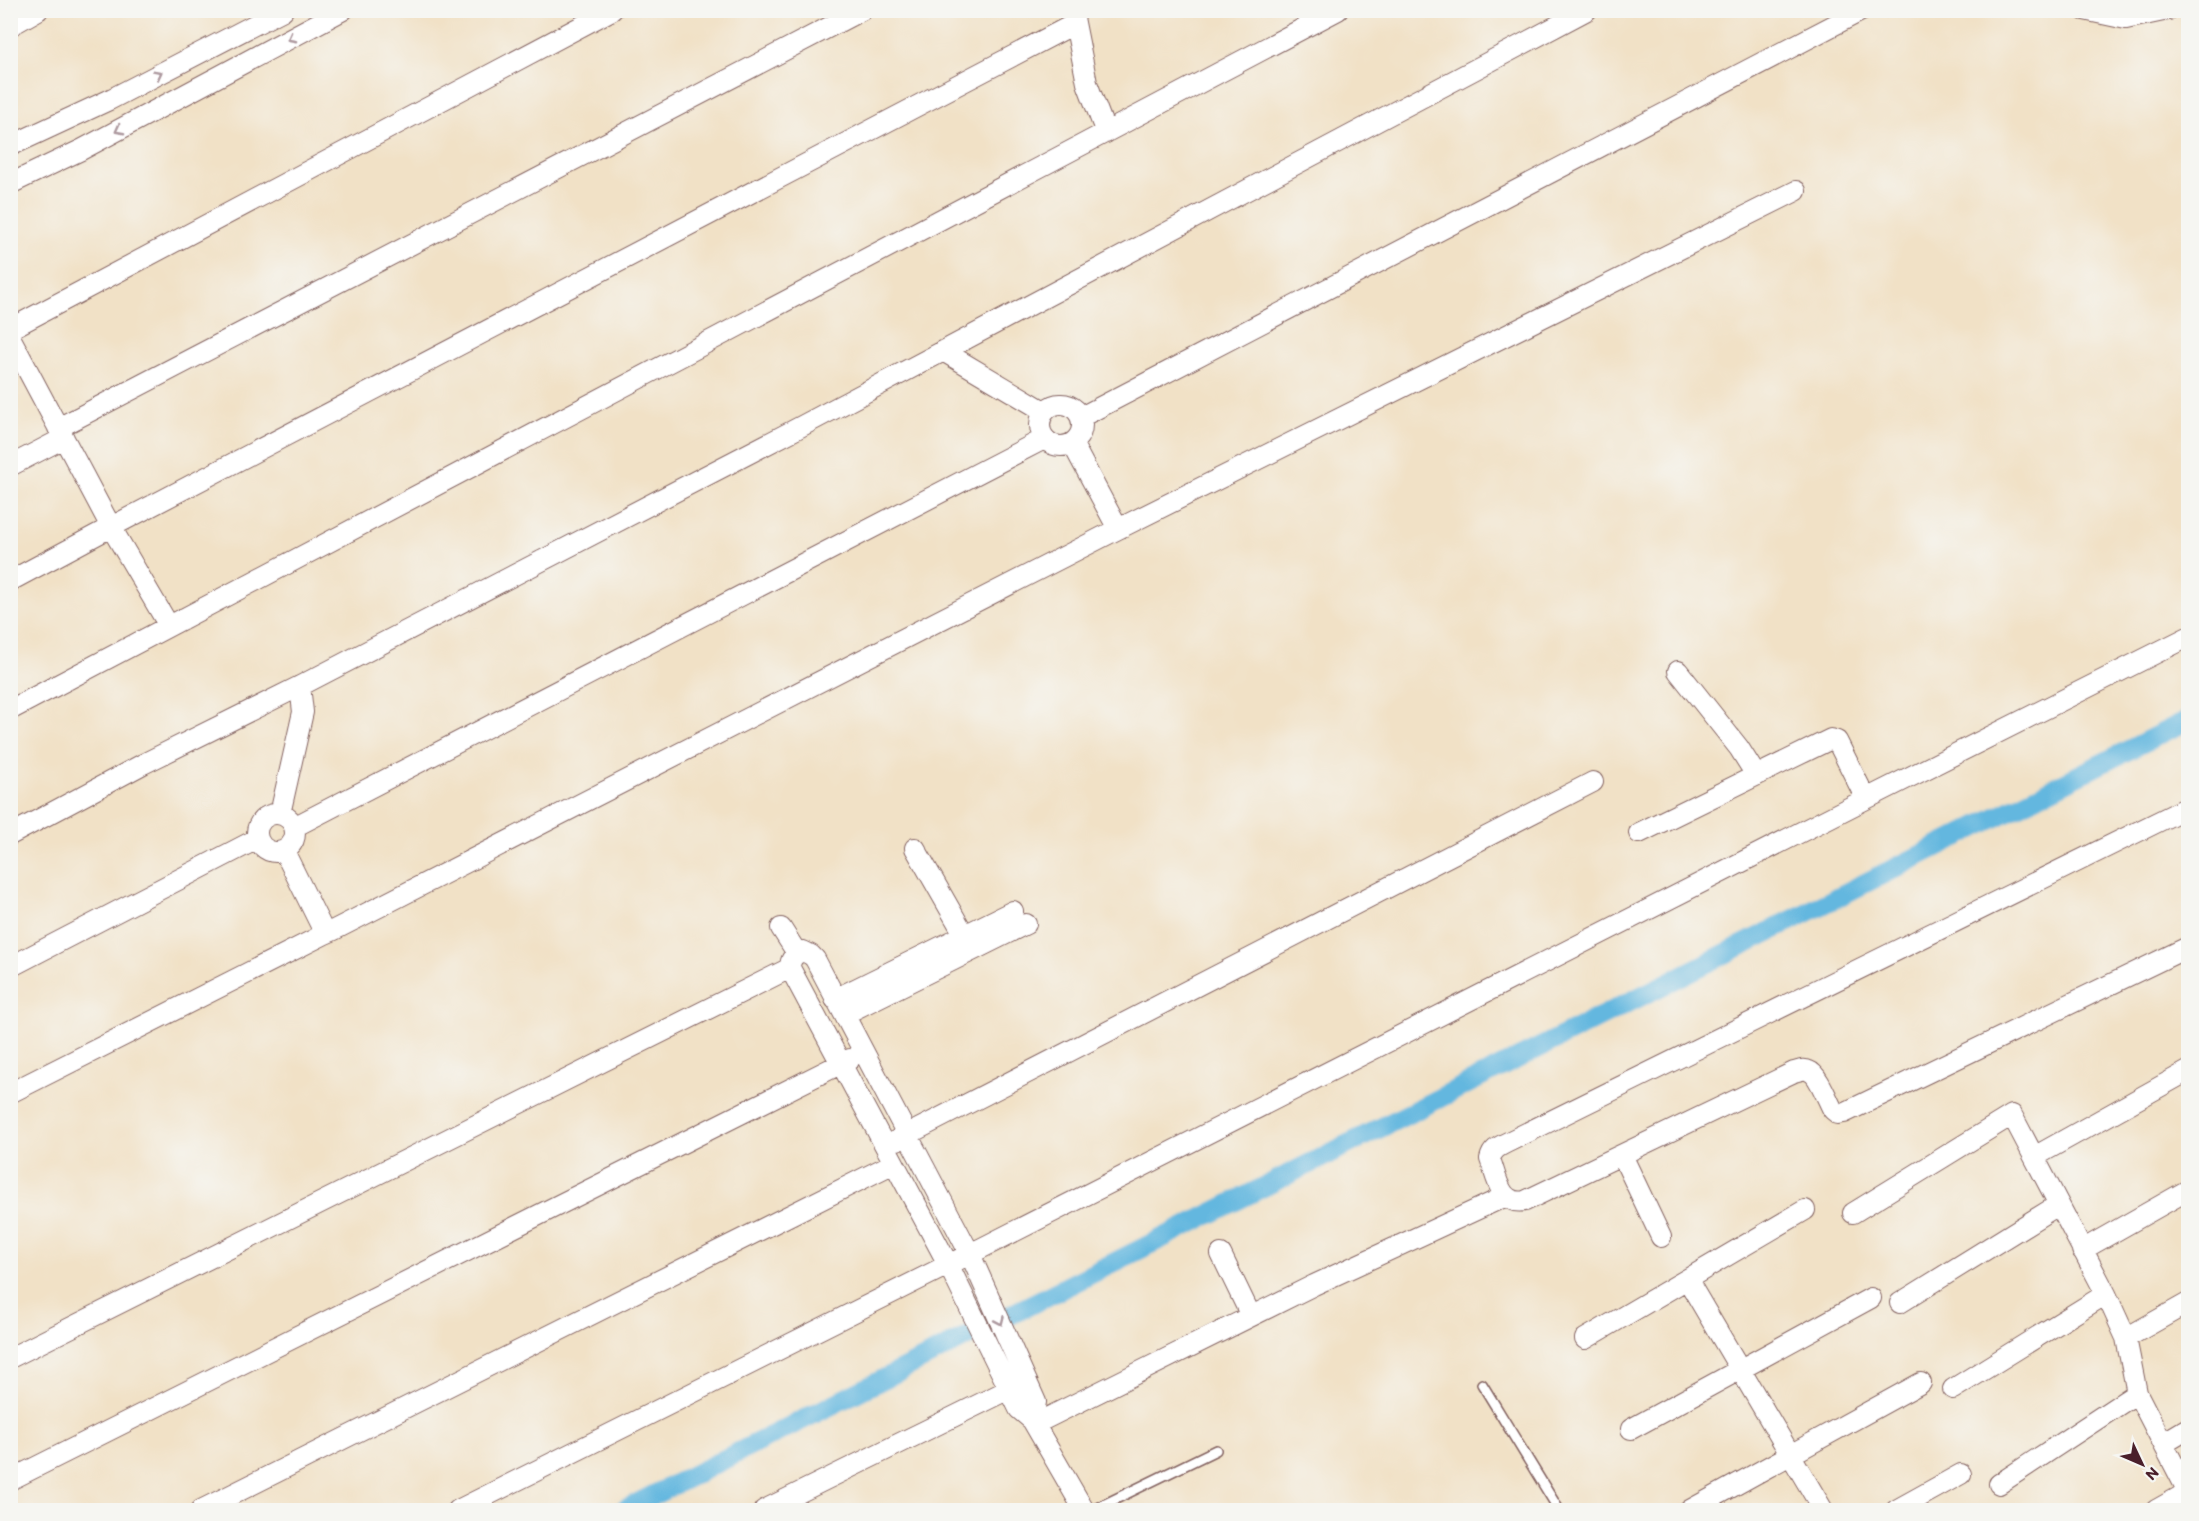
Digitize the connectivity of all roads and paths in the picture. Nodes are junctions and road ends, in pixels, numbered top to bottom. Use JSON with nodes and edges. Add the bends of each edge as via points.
{"nodes":[{"id":1,"x":38,"y":10,"type":"edge"},
{"id":2,"x":283,"y":10,"type":"edge"},
{"id":3,"x":343,"y":10,"type":"edge"},
{"id":4,"x":612,"y":10,"type":"edge"},
{"id":5,"x":862,"y":10,"type":"edge"},
{"id":6,"x":1338,"y":10,"type":"edge"},
{"id":7,"x":1587,"y":10,"type":"edge"},
{"id":8,"x":1863,"y":10,"type":"edge"},
{"id":9,"x":2084,"y":10,"type":"edge"},
{"id":10,"x":2168,"y":10,"type":"edge"},
{"id":11,"x":1073,"y":17,"type":"edge"},
{"id":12,"x":10,"y":26,"type":"edge"},
{"id":13,"x":1106,"y":133,"type":"junction"},
{"id":14,"x":10,"y":146,"type":"edge"},
{"id":15,"x":10,"y":184,"type":"edge"},
{"id":16,"x":1796,"y":190,"type":"dead end"},
{"id":17,"x":11,"y":338,"type":"edge"},
{"id":18,"x":943,"y":351,"type":"junction"},
{"id":19,"x":1044,"y":411,"type":"junction"},
{"id":20,"x":1081,"y":417,"type":"junction"},
{"id":21,"x":61,"y":433,"type":"junction"},
{"id":22,"x":1044,"y":439,"type":"junction"},
{"id":23,"x":1072,"y":443,"type":"junction"},
{"id":24,"x":10,"y":466,"type":"edge"},
{"id":25,"x":111,"y":526,"type":"junction"},
{"id":26,"x":1118,"y":529,"type":"junction"},
{"id":27,"x":10,"y":581,"type":"edge"},
{"id":28,"x":169,"y":626,"type":"junction"},
{"id":29,"x":2188,"y":637,"type":"edge"},
{"id":30,"x":1678,"y":671,"type":"dead end"},
{"id":31,"x":300,"y":686,"type":"junction"},
{"id":32,"x":10,"y":710,"type":"edge"},
{"id":33,"x":1756,"y":775,"type":"junction"},
{"id":34,"x":1593,"y":782,"type":"dead end"},
{"id":35,"x":1866,"y":799,"type":"junction"},
{"id":36,"x":2188,"y":807,"type":"edge"},
{"id":37,"x":287,"y":820,"type":"junction"},
{"id":38,"x":1639,"y":833,"type":"dead end"},
{"id":39,"x":10,"y":835,"type":"edge"},
{"id":40,"x":257,"y":839,"type":"junction"},
{"id":41,"x":915,"y":849,"type":"dead end"},
{"id":42,"x":284,"y":851,"type":"junction"},
{"id":43,"x":781,"y":928,"type":"dead end"},
{"id":44,"x":325,"y":934,"type":"junction"},
{"id":45,"x":964,"y":934,"type":"junction"},
{"id":46,"x":2188,"y":947,"type":"edge"},
{"id":47,"x":794,"y":961,"type":"junction"},
{"id":48,"x":10,"y":967,"type":"edge"},
{"id":49,"x":840,"y":1007,"type":"junction"},
{"id":50,"x":863,"y":1052,"type":"junction"},
{"id":51,"x":840,"y":1064,"type":"junction"},
{"id":52,"x":2188,"y":1071,"type":"edge"},
{"id":53,"x":10,"y":1093,"type":"edge"},
{"id":54,"x":907,"y":1134,"type":"junction"},
{"id":55,"x":889,"y":1155,"type":"junction"},
{"id":56,"x":1622,"y":1155,"type":"junction"},
{"id":57,"x":2034,"y":1157,"type":"junction"},
{"id":58,"x":2188,"y":1190,"type":"edge"},
{"id":59,"x":1504,"y":1197,"type":"junction"},
{"id":60,"x":2058,"y":1205,"type":"junction"},
{"id":61,"x":1805,"y":1210,"type":"dead end"},
{"id":62,"x":1852,"y":1213,"type":"dead end"},
{"id":63,"x":1661,"y":1237,"type":"dead end"},
{"id":64,"x":2082,"y":1250,"type":"junction"},
{"id":65,"x":970,"y":1254,"type":"junction"},
{"id":66,"x":1221,"y":1254,"type":"dead end"},
{"id":67,"x":948,"y":1264,"type":"junction"},
{"id":68,"x":1688,"y":1279,"type":"junction"},
{"id":69,"x":2106,"y":1294,"type":"junction"},
{"id":70,"x":1871,"y":1298,"type":"dead end"},
{"id":71,"x":1900,"y":1303,"type":"dead end"},
{"id":72,"x":2188,"y":1303,"type":"edge"},
{"id":73,"x":1251,"y":1316,"type":"junction"},
{"id":74,"x":2126,"y":1338,"type":"junction"},
{"id":75,"x":1584,"y":1340,"type":"dead end"},
{"id":76,"x":10,"y":1358,"type":"edge"},
{"id":77,"x":1007,"y":1362,"type":"junction"},
{"id":78,"x":1740,"y":1369,"type":"junction"},
{"id":79,"x":1922,"y":1383,"type":"dead end"},
{"id":80,"x":1482,"y":1384,"type":"dead end"},
{"id":81,"x":1018,"y":1385,"type":"junction"},
{"id":82,"x":1953,"y":1389,"type":"dead end"},
{"id":83,"x":2137,"y":1393,"type":"junction"},
{"id":84,"x":1033,"y":1422,"type":"junction"},
{"id":85,"x":1630,"y":1428,"type":"dead end"},
{"id":86,"x":2188,"y":1428,"type":"edge"},
{"id":87,"x":2163,"y":1443,"type":"junction"},
{"id":88,"x":1216,"y":1450,"type":"dead end"},
{"id":89,"x":1791,"y":1455,"type":"junction"},
{"id":90,"x":1961,"y":1474,"type":"dead end"},
{"id":91,"x":10,"y":1480,"type":"edge"},
{"id":92,"x":1999,"y":1484,"type":"dead end"},
{"id":93,"x":201,"y":1510,"type":"edge"},
{"id":94,"x":458,"y":1510,"type":"edge"},
{"id":95,"x":764,"y":1510,"type":"edge"},
{"id":96,"x":1084,"y":1510,"type":"edge"},
{"id":97,"x":1093,"y":1510,"type":"edge"},
{"id":98,"x":1559,"y":1510,"type":"edge"},
{"id":99,"x":1689,"y":1510,"type":"edge"},
{"id":100,"x":1823,"y":1510,"type":"edge"},
{"id":101,"x":1896,"y":1510,"type":"edge"},
{"id":102,"x":2156,"y":1510,"type":"edge"}],
"edges":[{"from":1,"to":12,"type":"street"},
{"from":14,"to":2,"type":"street","one_way":true},
{"from":3,"to":15,"type":"street","one_way":true},
{"from":4,"to":17,"type":"street"},
{"from":5,"to":21,"type":"street"},
{"from":6,"to":13,"type":"street"},
{"from":7,"to":18,"type":"street"},
{"from":8,"to":20,"type":"street"},
{"from":9,"to":10,"type":"street","via":[[2126,19]]},
{"from":11,"to":13,"type":"street","via":[[1087,83]]},
{"from":11,"to":25,"type":"street"},
{"from":13,"to":28,"type":"street"},
{"from":16,"to":26,"type":"street"},
{"from":17,"to":21,"type":"street"},
{"from":18,"to":19,"type":"street"},
{"from":18,"to":31,"type":"street"},
{"from":19,"to":20,"type":"street","via":[[1064,404],[1077,410]]},
{"from":19,"to":22,"type":"street","via":[[1039,425]]},
{"from":20,"to":23,"type":"street","via":[[1081,431]]},
{"from":21,"to":24,"type":"street"},
{"from":21,"to":25,"type":"street"},
{"from":22,"to":23,"type":"street","via":[[1058,446]]},
{"from":22,"to":37,"type":"street"},
{"from":23,"to":26,"type":"street"},
{"from":25,"to":27,"type":"street"},
{"from":25,"to":28,"type":"street"},
{"from":26,"to":44,"type":"street"},
{"from":28,"to":32,"type":"street"},
{"from":29,"to":35,"type":"street"},
{"from":30,"to":33,"type":"street"},
{"from":31,"to":37,"type":"street","via":[[303,712]]},
{"from":31,"to":39,"type":"street"},
{"from":33,"to":35,"type":"street","via":[[1835,739]]},
{"from":33,"to":38,"type":"street"},
{"from":34,"to":54,"type":"street"},
{"from":35,"to":65,"type":"street"},
{"from":36,"to":59,"type":"street","via":[[1496,1148],[1490,1159]]},
{"from":37,"to":40,"type":"street","via":[[273,814],[261,820]]},
{"from":37,"to":42,"type":"street","via":[[294,841]]},
{"from":40,"to":42,"type":"street","via":[[271,852]]},
{"from":40,"to":48,"type":"street"},
{"from":41,"to":45,"type":"street"},
{"from":42,"to":44,"type":"street"},
{"from":43,"to":47,"type":"street"},
{"from":44,"to":53,"type":"street"},
{"from":45,"to":49,"type":"street"},
{"from":45,"to":49,"type":"street","via":[[1020,917]]},
{"from":46,"to":56,"type":"street","via":[[1844,1113],[1833,1110],[1815,1075],[1803,1070]]},
{"from":47,"to":49,"type":"street","via":[[807,952],[815,959]]},
{"from":47,"to":51,"type":"street"},
{"from":47,"to":76,"type":"street"},
{"from":49,"to":50,"type":"street"},
{"from":50,"to":51,"type":"street"},
{"from":50,"to":54,"type":"street"},
{"from":51,"to":55,"type":"street"},
{"from":51,"to":91,"type":"street"},
{"from":52,"to":57,"type":"street"},
{"from":54,"to":55,"type":"street"},
{"from":54,"to":65,"type":"street"},
{"from":55,"to":67,"type":"street"},
{"from":55,"to":93,"type":"street"},
{"from":56,"to":59,"type":"street","via":[[1525,1201],[1513,1202]]},
{"from":56,"to":63,"type":"street"},
{"from":57,"to":60,"type":"street"},
{"from":57,"to":62,"type":"street","via":[[2012,1115]]},
{"from":58,"to":64,"type":"street"},
{"from":59,"to":73,"type":"street"},
{"from":60,"to":64,"type":"street"},
{"from":60,"to":71,"type":"street"},
{"from":61,"to":68,"type":"street"},
{"from":64,"to":69,"type":"street"},
{"from":65,"to":67,"type":"street"},
{"from":65,"to":77,"type":"street","one_way":true},
{"from":66,"to":73,"type":"street"},
{"from":67,"to":77,"type":"street"},
{"from":67,"to":94,"type":"street"},
{"from":68,"to":75,"type":"street"},
{"from":68,"to":78,"type":"street"},
{"from":69,"to":74,"type":"street"},
{"from":69,"to":82,"type":"street"},
{"from":70,"to":78,"type":"street"},
{"from":72,"to":74,"type":"street"},
{"from":73,"to":84,"type":"street"},
{"from":74,"to":83,"type":"street"},
{"from":77,"to":81,"type":"street"},
{"from":78,"to":85,"type":"street"},
{"from":78,"to":89,"type":"street"},
{"from":79,"to":89,"type":"street"},
{"from":80,"to":98,"type":"lane"},
{"from":81,"to":84,"type":"street","via":[[1036,1402]]},
{"from":81,"to":95,"type":"street"},
{"from":83,"to":87,"type":"street"},
{"from":83,"to":92,"type":"street"},
{"from":84,"to":96,"type":"street"},
{"from":86,"to":87,"type":"street"},
{"from":87,"to":102,"type":"street","via":[[2188,1492]]},
{"from":88,"to":97,"type":"lane"},
{"from":89,"to":99,"type":"street"},
{"from":89,"to":100,"type":"street"},
{"from":90,"to":101,"type":"street"}]}
